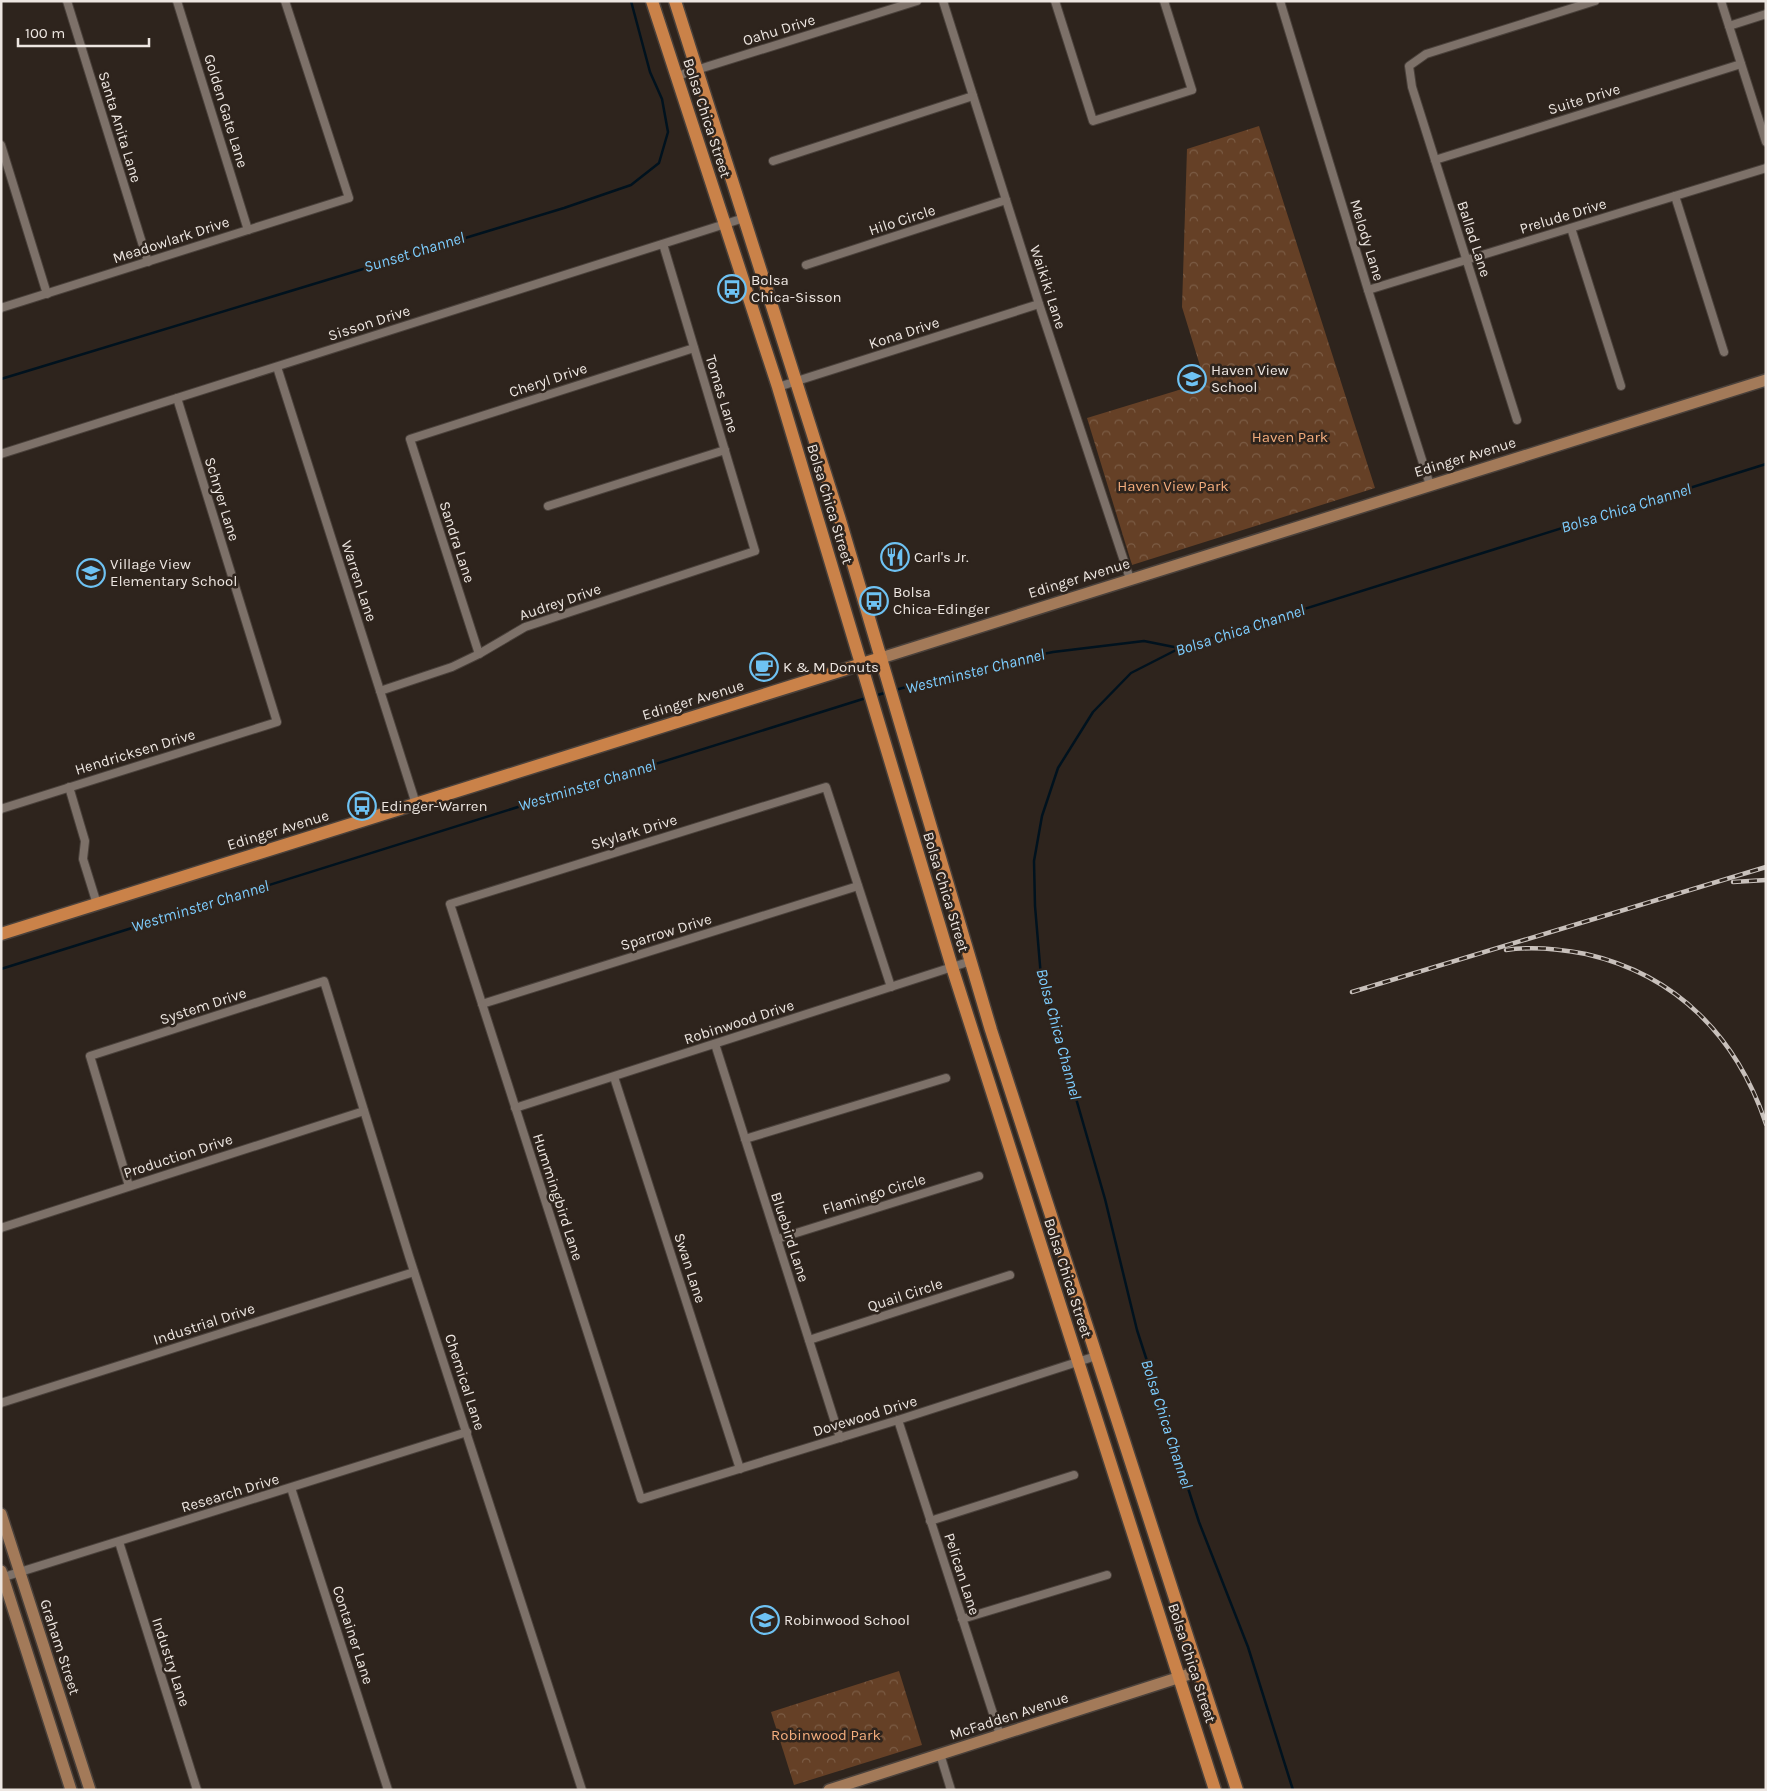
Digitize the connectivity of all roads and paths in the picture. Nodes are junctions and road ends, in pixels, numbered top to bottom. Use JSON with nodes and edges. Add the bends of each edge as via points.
{"nodes":[{"id":1,"x":67,"y":1,"type":"edge"},
{"id":2,"x":177,"y":1,"type":"edge"},
{"id":3,"x":285,"y":1,"type":"edge"},
{"id":4,"x":652,"y":1,"type":"edge"},
{"id":5,"x":675,"y":1,"type":"edge"},
{"id":6,"x":918,"y":1,"type":"edge"},
{"id":7,"x":943,"y":1,"type":"edge"},
{"id":8,"x":1055,"y":1,"type":"edge"},
{"id":9,"x":1164,"y":1,"type":"edge"},
{"id":10,"x":1280,"y":1,"type":"edge"},
{"id":11,"x":1595,"y":1,"type":"edge"},
{"id":12,"x":1721,"y":1,"type":"edge"},
{"id":13,"x":1766,"y":14,"type":"edge"},
{"id":14,"x":1729,"y":26,"type":"junction"},
{"id":15,"x":1741,"y":64,"type":"junction"},
{"id":16,"x":698,"y":69,"type":"junction"},
{"id":17,"x":677,"y":76,"type":"junction"},
{"id":18,"x":973,"y":96,"type":"junction"},
{"id":19,"x":1766,"y":142,"type":"edge"},
{"id":20,"x":1,"y":145,"type":"edge"},
{"id":21,"x":1434,"y":160,"type":"junction"},
{"id":22,"x":773,"y":161,"type":"dead end"},
{"id":23,"x":1766,"y":168,"type":"edge"},
{"id":24,"x":1674,"y":196,"type":"junction"},
{"id":25,"x":1006,"y":200,"type":"junction"},
{"id":26,"x":744,"y":218,"type":"junction"},
{"id":27,"x":724,"y":224,"type":"junction"},
{"id":28,"x":1570,"y":228,"type":"junction"},
{"id":29,"x":248,"y":230,"type":"junction"},
{"id":30,"x":663,"y":244,"type":"junction"},
{"id":31,"x":1466,"y":260,"type":"junction"},
{"id":32,"x":148,"y":262,"type":"junction"},
{"id":33,"x":806,"y":265,"type":"dead end"},
{"id":34,"x":1368,"y":290,"type":"junction"},
{"id":35,"x":47,"y":294,"type":"junction"},
{"id":36,"x":1039,"y":304,"type":"junction"},
{"id":37,"x":1,"y":308,"type":"edge"},
{"id":38,"x":694,"y":348,"type":"junction"},
{"id":39,"x":1724,"y":352,"type":"dead end"},
{"id":40,"x":277,"y":367,"type":"junction"},
{"id":41,"x":1766,"y":380,"type":"edge"},
{"id":42,"x":796,"y":382,"type":"junction"},
{"id":43,"x":1621,"y":386,"type":"dead end"},
{"id":44,"x":778,"y":387,"type":"junction"},
{"id":45,"x":177,"y":398,"type":"junction"},
{"id":46,"x":1517,"y":420,"type":"dead end"},
{"id":47,"x":410,"y":439,"type":"joint"},
{"id":48,"x":725,"y":450,"type":"junction"},
{"id":49,"x":1,"y":454,"type":"edge"},
{"id":50,"x":1430,"y":485,"type":"junction"},
{"id":51,"x":548,"y":506,"type":"dead end"},
{"id":52,"x":840,"y":520,"type":"junction"},
{"id":53,"x":820,"y":526,"type":"junction"},
{"id":54,"x":755,"y":551,"type":"joint"},
{"id":55,"x":1130,"y":580,"type":"junction"},
{"id":56,"x":479,"y":654,"type":"junction"},
{"id":57,"x":881,"y":658,"type":"junction"},
{"id":58,"x":861,"y":664,"type":"junction"},
{"id":59,"x":380,"y":692,"type":"junction"},
{"id":60,"x":276,"y":722,"type":"joint"},
{"id":61,"x":69,"y":787,"type":"junction"},
{"id":62,"x":416,"y":804,"type":"junction"},
{"id":63,"x":1,"y":809,"type":"edge"},
{"id":64,"x":858,"y":886,"type":"junction"},
{"id":65,"x":97,"y":904,"type":"junction"},
{"id":66,"x":450,"y":904,"type":"joint"},
{"id":67,"x":1,"y":934,"type":"edge"},
{"id":68,"x":971,"y":961,"type":"junction"},
{"id":69,"x":952,"y":967,"type":"junction"},
{"id":70,"x":324,"y":982,"type":"joint"},
{"id":71,"x":891,"y":987,"type":"junction"},
{"id":72,"x":482,"y":1004,"type":"junction"},
{"id":73,"x":715,"y":1044,"type":"junction"},
{"id":74,"x":614,"y":1076,"type":"junction"},
{"id":75,"x":946,"y":1078,"type":"dead end"},
{"id":76,"x":515,"y":1108,"type":"junction"},
{"id":77,"x":364,"y":1111,"type":"junction"},
{"id":78,"x":745,"y":1139,"type":"junction"},
{"id":79,"x":979,"y":1176,"type":"dead end"},
{"id":80,"x":130,"y":1186,"type":"junction"},
{"id":81,"x":1,"y":1228,"type":"edge"},
{"id":82,"x":777,"y":1239,"type":"junction"},
{"id":83,"x":414,"y":1272,"type":"junction"},
{"id":84,"x":1010,"y":1276,"type":"dead end"},
{"id":85,"x":809,"y":1340,"type":"junction"},
{"id":86,"x":1096,"y":1356,"type":"junction"},
{"id":87,"x":1078,"y":1363,"type":"junction"},
{"id":88,"x":1,"y":1403,"type":"edge"},
{"id":89,"x":898,"y":1420,"type":"junction"},
{"id":90,"x":467,"y":1432,"type":"junction"},
{"id":91,"x":840,"y":1438,"type":"junction"},
{"id":92,"x":740,"y":1469,"type":"junction"},
{"id":93,"x":1074,"y":1475,"type":"dead end"},
{"id":94,"x":291,"y":1488,"type":"junction"},
{"id":95,"x":641,"y":1499,"type":"joint"},
{"id":96,"x":1,"y":1514,"type":"edge"},
{"id":97,"x":930,"y":1520,"type":"junction"},
{"id":98,"x":118,"y":1542,"type":"junction"},
{"id":99,"x":20,"y":1572,"type":"junction"},
{"id":100,"x":1106,"y":1575,"type":"dead end"},
{"id":101,"x":2,"y":1576,"type":"edge"},
{"id":102,"x":962,"y":1618,"type":"junction"},
{"id":103,"x":1199,"y":1672,"type":"junction"},
{"id":104,"x":1179,"y":1678,"type":"junction"},
{"id":105,"x":1000,"y":1735,"type":"junction"},
{"id":106,"x":940,"y":1754,"type":"junction"},
{"id":107,"x":89,"y":1787,"type":"edge"},
{"id":108,"x":72,"y":1790,"type":"edge"},
{"id":109,"x":197,"y":1790,"type":"edge"},
{"id":110,"x":388,"y":1790,"type":"edge"},
{"id":111,"x":582,"y":1790,"type":"edge"},
{"id":112,"x":829,"y":1790,"type":"edge"},
{"id":113,"x":951,"y":1790,"type":"edge"},
{"id":114,"x":1215,"y":1790,"type":"edge"},
{"id":115,"x":1237,"y":1790,"type":"edge"}],
"edges":[{"from":1,"to":32,"type":"street","name":"Santa Anita Lane"},
{"from":2,"to":29,"type":"street","name":"Golden Gate Lane"},
{"from":3,"to":29,"type":"street","name":"Meadowlark Drive","via":[[349,198]]},
{"from":4,"to":17,"type":"main road","name":"Bolsa Chica Street"},
{"from":5,"to":16,"type":"main road","name":"Bolsa Chica Street"},
{"from":6,"to":16,"type":"street","name":"Oahu Drive"},
{"from":7,"to":18,"type":"street","name":"Waikiki Lane"},
{"from":8,"to":9,"type":"street","via":[[1094,121],[1192,90]]},
{"from":10,"to":34,"type":"street","name":"Melody Lane"},
{"from":11,"to":21,"type":"street","name":"Ballad Lane","via":[[1426,54],[1409,66]]},
{"from":12,"to":14,"type":"street"},
{"from":13,"to":14,"type":"street"},
{"from":14,"to":15,"type":"street"},
{"from":15,"to":19,"type":"street"},
{"from":15,"to":21,"type":"street","name":"Suite Drive"},
{"from":16,"to":17,"type":"street","name":"Oahu Drive"},
{"from":16,"to":26,"type":"main road","name":"Bolsa Chica Street"},
{"from":17,"to":27,"type":"main road","name":"Bolsa Chica Street"},
{"from":18,"to":22,"type":"street"},
{"from":18,"to":25,"type":"street","name":"Waikiki Lane"},
{"from":20,"to":35,"type":"street"},
{"from":21,"to":31,"type":"street","name":"Ballad Lane"},
{"from":23,"to":24,"type":"street","name":"Prelude Drive"},
{"from":24,"to":28,"type":"street","name":"Prelude Drive"},
{"from":24,"to":39,"type":"street"},
{"from":25,"to":33,"type":"street","name":"Hilo Circle"},
{"from":25,"to":36,"type":"street","name":"Waikiki Lane"},
{"from":26,"to":27,"type":"street","name":"Sisson Drive"},
{"from":26,"to":42,"type":"main road","name":"Bolsa Chica Street"},
{"from":27,"to":30,"type":"street","name":"Sisson Drive"},
{"from":27,"to":44,"type":"main road","name":"Bolsa Chica Street"},
{"from":28,"to":31,"type":"street","name":"Prelude Drive"},
{"from":28,"to":43,"type":"street"},
{"from":29,"to":32,"type":"street","name":"Meadowlark Drive"},
{"from":30,"to":38,"type":"street","name":"Tomas Lane"},
{"from":30,"to":40,"type":"street","name":"Sisson Drive"},
{"from":31,"to":34,"type":"street","name":"Prelude Drive"},
{"from":31,"to":46,"type":"street","name":"Ballad Lane"},
{"from":32,"to":35,"type":"street","name":"Meadowlark Drive"},
{"from":34,"to":50,"type":"street","name":"Melody Lane"},
{"from":35,"to":37,"type":"street","name":"Meadowlark Drive"},
{"from":36,"to":42,"type":"street","name":"Kona Drive"},
{"from":36,"to":55,"type":"street","name":"Waikiki Lane"},
{"from":38,"to":47,"type":"street","name":"Cheryl Drive"},
{"from":38,"to":48,"type":"street","name":"Tomas Lane"},
{"from":40,"to":45,"type":"street","name":"Sisson Drive"},
{"from":40,"to":59,"type":"street","name":"Warren Lane"},
{"from":41,"to":50,"type":"main road","name":"Edinger Avenue"},
{"from":42,"to":44,"type":"street","name":"Kona Drive"},
{"from":42,"to":52,"type":"main road","name":"Bolsa Chica Street"},
{"from":44,"to":53,"type":"main road","name":"Bolsa Chica Street"},
{"from":45,"to":49,"type":"street","name":"Sisson Drive"},
{"from":45,"to":60,"type":"street","name":"Schryer Lane"},
{"from":47,"to":56,"type":"street","name":"Sandra Lane"},
{"from":48,"to":51,"type":"street"},
{"from":48,"to":54,"type":"street","name":"Tomas Lane"},
{"from":50,"to":55,"type":"main road","name":"Edinger Avenue"},
{"from":52,"to":53,"type":"main road"},
{"from":52,"to":57,"type":"main road","name":"Bolsa Chica Street"},
{"from":53,"to":58,"type":"main road","name":"Bolsa Chica Street"},
{"from":54,"to":56,"type":"street","name":"Audrey Drive","via":[[525,627]]},
{"from":55,"to":57,"type":"main road","name":"Edinger Avenue"},
{"from":56,"to":59,"type":"street","name":"Audrey Drive"},
{"from":57,"to":58,"type":"main road","name":"Edinger Avenue"},
{"from":57,"to":68,"type":"main road","name":"Bolsa Chica Street"},
{"from":58,"to":62,"type":"main road","name":"Edinger Avenue"},
{"from":58,"to":69,"type":"main road","name":"Bolsa Chica Street"},
{"from":59,"to":62,"type":"street","name":"Warren Lane"},
{"from":60,"to":61,"type":"street","name":"Hendricksen Drive"},
{"from":61,"to":63,"type":"street","name":"Hendricksen Drive"},
{"from":61,"to":65,"type":"street","via":[[85,841],[83,859]]},
{"from":62,"to":65,"type":"main road","name":"Edinger Avenue"},
{"from":64,"to":66,"type":"street","name":"Skylark Drive","via":[[826,788]]},
{"from":64,"to":71,"type":"street"},
{"from":64,"to":72,"type":"street","name":"Sparrow Drive"},
{"from":65,"to":67,"type":"main road","name":"Edinger Avenue"},
{"from":66,"to":72,"type":"street","name":"Hummingbird Lane"},
{"from":68,"to":69,"type":"street","name":"Robinwood Drive"},
{"from":68,"to":86,"type":"main road","name":"Bolsa Chica Street"},
{"from":69,"to":71,"type":"street","name":"Robinwood Drive"},
{"from":69,"to":87,"type":"main road","name":"Bolsa Chica Street"},
{"from":70,"to":77,"type":"street","name":"Chemical Lane"},
{"from":70,"to":80,"type":"street","name":"System Drive","via":[[90,1056]]},
{"from":71,"to":73,"type":"street","name":"Robinwood Drive"},
{"from":72,"to":76,"type":"street","name":"Hummingbird Lane"},
{"from":73,"to":74,"type":"street","name":"Robinwood Drive"},
{"from":73,"to":78,"type":"street","name":"Bluebird Lane"},
{"from":74,"to":76,"type":"street","name":"Robinwood Drive"},
{"from":74,"to":92,"type":"street","name":"Swan Lane"},
{"from":75,"to":78,"type":"street"},
{"from":76,"to":95,"type":"street","name":"Hummingbird Lane"},
{"from":77,"to":80,"type":"street","name":"Production Drive"},
{"from":77,"to":83,"type":"street","name":"Chemical Lane"},
{"from":78,"to":82,"type":"street","name":"Bluebird Lane"},
{"from":79,"to":82,"type":"street","name":"Flamingo Circle"},
{"from":80,"to":81,"type":"street","name":"Production Drive"},
{"from":82,"to":85,"type":"street","name":"Bluebird Lane"},
{"from":83,"to":88,"type":"street","name":"Industrial Drive"},
{"from":83,"to":90,"type":"street","name":"Chemical Lane"},
{"from":84,"to":85,"type":"street","name":"Quail Circle"},
{"from":85,"to":91,"type":"street","name":"Bluebird Lane"},
{"from":86,"to":87,"type":"street","name":"Dovewood Drive"},
{"from":86,"to":103,"type":"main road","name":"Bolsa Chica Street"},
{"from":87,"to":89,"type":"street","name":"Dovewood Drive"},
{"from":87,"to":104,"type":"main road","name":"Bolsa Chica Street"},
{"from":89,"to":91,"type":"street","name":"Dovewood Drive"},
{"from":89,"to":97,"type":"street","name":"Pelican Lane"},
{"from":90,"to":94,"type":"street","name":"Research Drive"},
{"from":90,"to":111,"type":"street","name":"Chemical Lane"},
{"from":91,"to":92,"type":"street","name":"Dovewood Drive"},
{"from":92,"to":95,"type":"street","name":"Dovewood Drive"},
{"from":93,"to":97,"type":"street"},
{"from":94,"to":98,"type":"street","name":"Research Drive"},
{"from":94,"to":110,"type":"street","name":"Container Lane"},
{"from":96,"to":99,"type":"main road","name":"Graham Street"},
{"from":97,"to":102,"type":"street","name":"Pelican Lane"},
{"from":98,"to":99,"type":"street","name":"Research Drive"},
{"from":98,"to":109,"type":"street","name":"Industry Lane"},
{"from":99,"to":101,"type":"street","name":"Research Drive"},
{"from":99,"to":107,"type":"main road","name":"Graham Street"},
{"from":100,"to":102,"type":"street"},
{"from":101,"to":108,"type":"main road"},
{"from":102,"to":105,"type":"street","name":"Pelican Lane"},
{"from":103,"to":104,"type":"main road","name":"McFadden Avenue"},
{"from":103,"to":115,"type":"main road","name":"Bolsa Chica Street"},
{"from":104,"to":105,"type":"main road","name":"McFadden Avenue"},
{"from":104,"to":114,"type":"main road","name":"Bolsa Chica Street"},
{"from":105,"to":106,"type":"main road","name":"McFadden Avenue"},
{"from":106,"to":112,"type":"main road","name":"McFadden Avenue"},
{"from":106,"to":113,"type":"street"},
{"from":107,"to":108,"type":"main road"}]}
